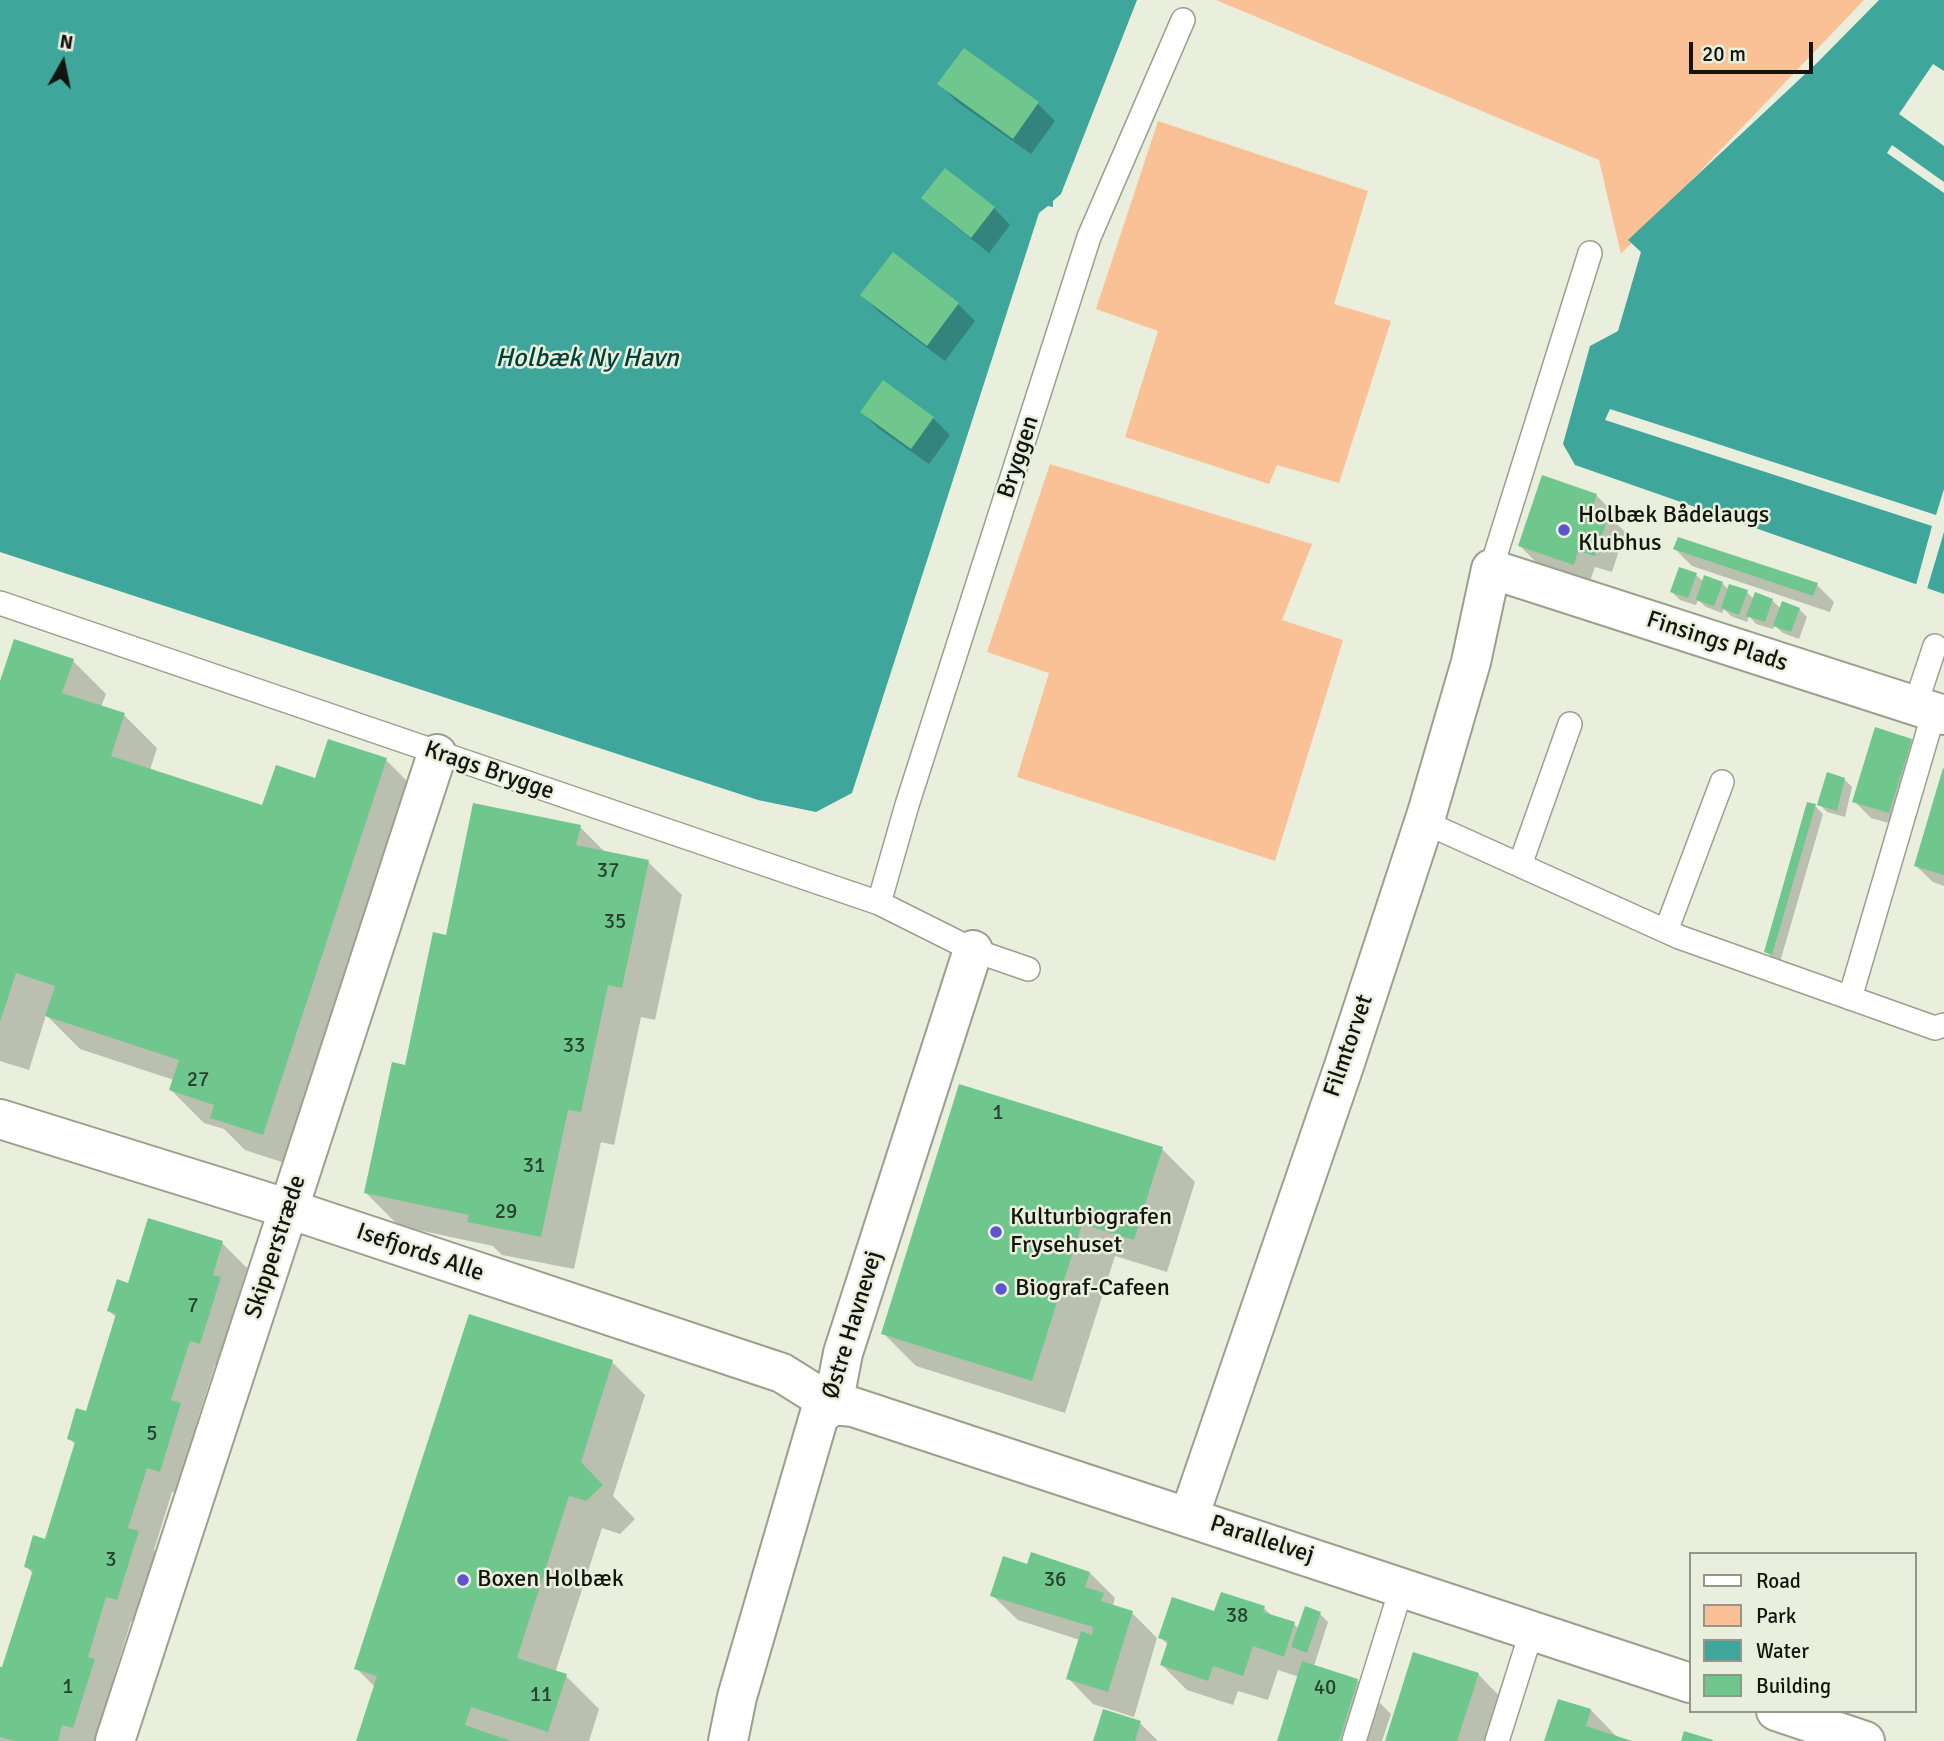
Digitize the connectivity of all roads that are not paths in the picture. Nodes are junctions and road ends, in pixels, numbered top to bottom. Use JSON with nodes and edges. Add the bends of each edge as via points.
{"nodes":[{"id":1,"x":1183,"y":20,"type":"dead end"},
{"id":2,"x":1590,"y":253,"type":"dead end"},
{"id":3,"x":1491,"y":569,"type":"junction"},
{"id":4,"x":0,"y":603,"type":"edge"},
{"id":5,"x":1935,"y":646,"type":"dead end"},
{"id":6,"x":1931,"y":711,"type":"edge"},
{"id":7,"x":1570,"y":724,"type":"dead end"},
{"id":8,"x":437,"y":754,"type":"junction"},
{"id":9,"x":1722,"y":782,"type":"dead end"},
{"id":10,"x":1424,"y":822,"type":"junction"},
{"id":11,"x":1520,"y":865,"type":"junction"},
{"id":12,"x":878,"y":903,"type":"junction"},
{"id":13,"x":1666,"y":931,"type":"junction"},
{"id":14,"x":972,"y":950,"type":"junction"},
{"id":15,"x":1028,"y":969,"type":"dead end"},
{"id":16,"x":1850,"y":998,"type":"junction"},
{"id":17,"x":1944,"y":1025,"type":"edge"},
{"id":18,"x":0,"y":1119,"type":"edge"},
{"id":19,"x":289,"y":1209,"type":"junction"},
{"id":20,"x":833,"y":1405,"type":"junction"},
{"id":21,"x":1189,"y":1517,"type":"junction"},
{"id":22,"x":1402,"y":1586,"type":"junction"},
{"id":23,"x":1532,"y":1630,"type":"junction"},
{"id":24,"x":1688,"y":1681,"type":"edge"},
{"id":25,"x":1781,"y":1713,"type":"edge"},
{"id":26,"x":1846,"y":1738,"type":"edge"},
{"id":27,"x":115,"y":1741,"type":"edge"},
{"id":28,"x":728,"y":1741,"type":"edge"},
{"id":29,"x":1353,"y":1741,"type":"edge"},
{"id":30,"x":1497,"y":1741,"type":"edge"}],
"edges":[{"from":1,"to":12,"type":"lane","name":"Bryggen","via":[[1089,237]]},
{"from":2,"to":3,"type":"lane"},
{"from":3,"to":6,"type":"street","name":"Finsings Plads"},
{"from":3,"to":10,"type":"street","name":"Filmtorvet","via":[[1471,662]]},
{"from":4,"to":8,"type":"lane","name":"Krags Brygge"},
{"from":5,"to":6,"type":"lane"},
{"from":6,"to":16,"type":"lane"},
{"from":7,"to":11,"type":"lane"},
{"from":8,"to":12,"type":"lane","name":"Krags Brygge"},
{"from":8,"to":19,"type":"street","name":"Skipperstræde"},
{"from":9,"to":13,"type":"lane"},
{"from":10,"to":11,"type":"lane"},
{"from":10,"to":21,"type":"street","name":"Filmtorvet"},
{"from":11,"to":13,"type":"lane"},
{"from":12,"to":14,"type":"lane","name":"Krags Brygge"},
{"from":13,"to":16,"type":"lane"},
{"from":14,"to":15,"type":"lane"},
{"from":14,"to":20,"type":"street","name":"Østre Havnevej","via":[[843,1353]]},
{"from":16,"to":17,"type":"lane","via":[[1936,1028]]},
{"from":18,"to":19,"type":"street","name":"Isefjords Alle"},
{"from":19,"to":20,"type":"street","name":"Isefjords Alle","via":[[782,1373]]},
{"from":19,"to":27,"type":"street","name":"Skipperstræde"},
{"from":20,"to":21,"type":"street","name":"Parallelvej","via":[[853,1407]]},
{"from":20,"to":28,"type":"street","name":"Østre Havnevej","via":[[819,1416]]},
{"from":21,"to":22,"type":"street","name":"Parallelvej"},
{"from":22,"to":23,"type":"street","name":"Parallelvej"},
{"from":22,"to":29,"type":"lane"},
{"from":23,"to":24,"type":"street","name":"Parallelvej"},
{"from":23,"to":30,"type":"lane"},
{"from":25,"to":26,"type":"street"}]}
